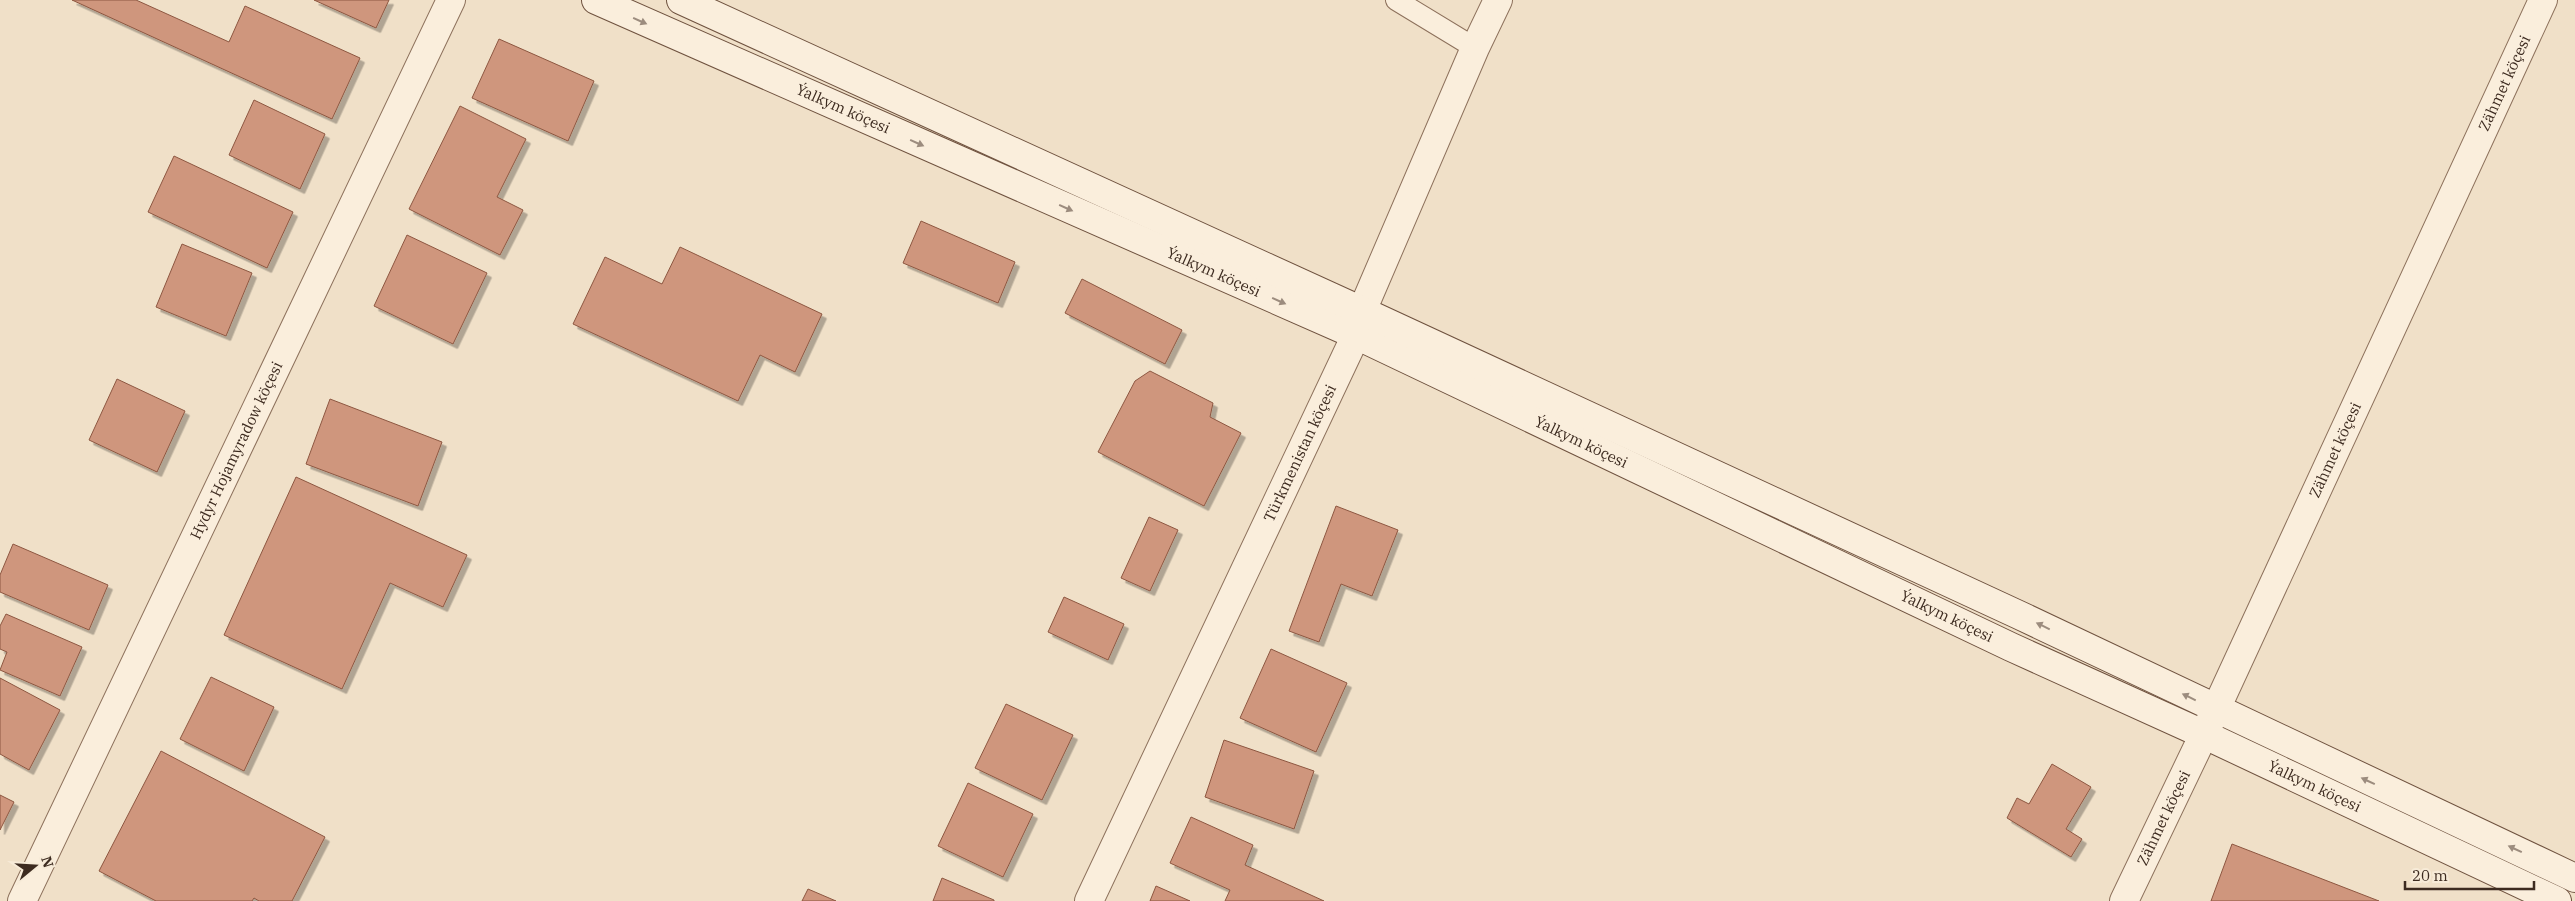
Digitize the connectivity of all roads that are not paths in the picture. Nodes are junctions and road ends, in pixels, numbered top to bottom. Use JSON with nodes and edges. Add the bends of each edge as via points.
{"nodes":[{"id":1,"x":451,"y":0,"type":"edge"},
{"id":2,"x":596,"y":0,"type":"edge"},
{"id":3,"x":681,"y":0,"type":"edge"},
{"id":4,"x":1396,"y":0,"type":"edge"},
{"id":5,"x":1498,"y":0,"type":"edge"},
{"id":6,"x":2544,"y":0,"type":"edge"},
{"id":7,"x":1475,"y":48,"type":"junction"},
{"id":8,"x":1359,"y":323,"type":"junction"},
{"id":9,"x":2216,"y":709,"type":"junction"},
{"id":10,"x":2203,"y":734,"type":"junction"},
{"id":11,"x":2575,"y":878,"type":"edge"},
{"id":12,"x":22,"y":901,"type":"edge"},
{"id":13,"x":1089,"y":901,"type":"edge"},
{"id":14,"x":2124,"y":901,"type":"edge"},
{"id":15,"x":2557,"y":901,"type":"edge"}],
"edges":[{"from":1,"to":12,"type":"main road","name":"Hydyr Hojamyradow köçesi"},
{"from":2,"to":8,"type":"main road","name":"Ýalkym köçesi","one_way":true},
{"from":3,"to":8,"type":"main road","name":"Ýalkym köçesi"},
{"from":4,"to":7,"type":"lane"},
{"from":5,"to":7,"type":"main road","name":"Türkmenistan köçesi"},
{"from":6,"to":9,"type":"main road","name":"Zähmet köçesi"},
{"from":7,"to":8,"type":"main road","name":"Türkmenistan köçesi"},
{"from":9,"to":8,"type":"main road","name":"Ýalkym köçesi","one_way":true,"via":[[2019,615]]},
{"from":8,"to":10,"type":"main road","name":"Ýalkym köçesi","via":[[2011,647]]},
{"from":8,"to":13,"type":"main road","name":"Türkmenistan köçesi"},
{"from":9,"to":10,"type":"main road","name":"Zähmet köçesi"},
{"from":11,"to":9,"type":"main road","name":"Ýalkym köçesi","one_way":true},
{"from":10,"to":14,"type":"main road","name":"Zähmet köçesi"},
{"from":10,"to":15,"type":"main road","name":"Ýalkym köçesi"}]}
